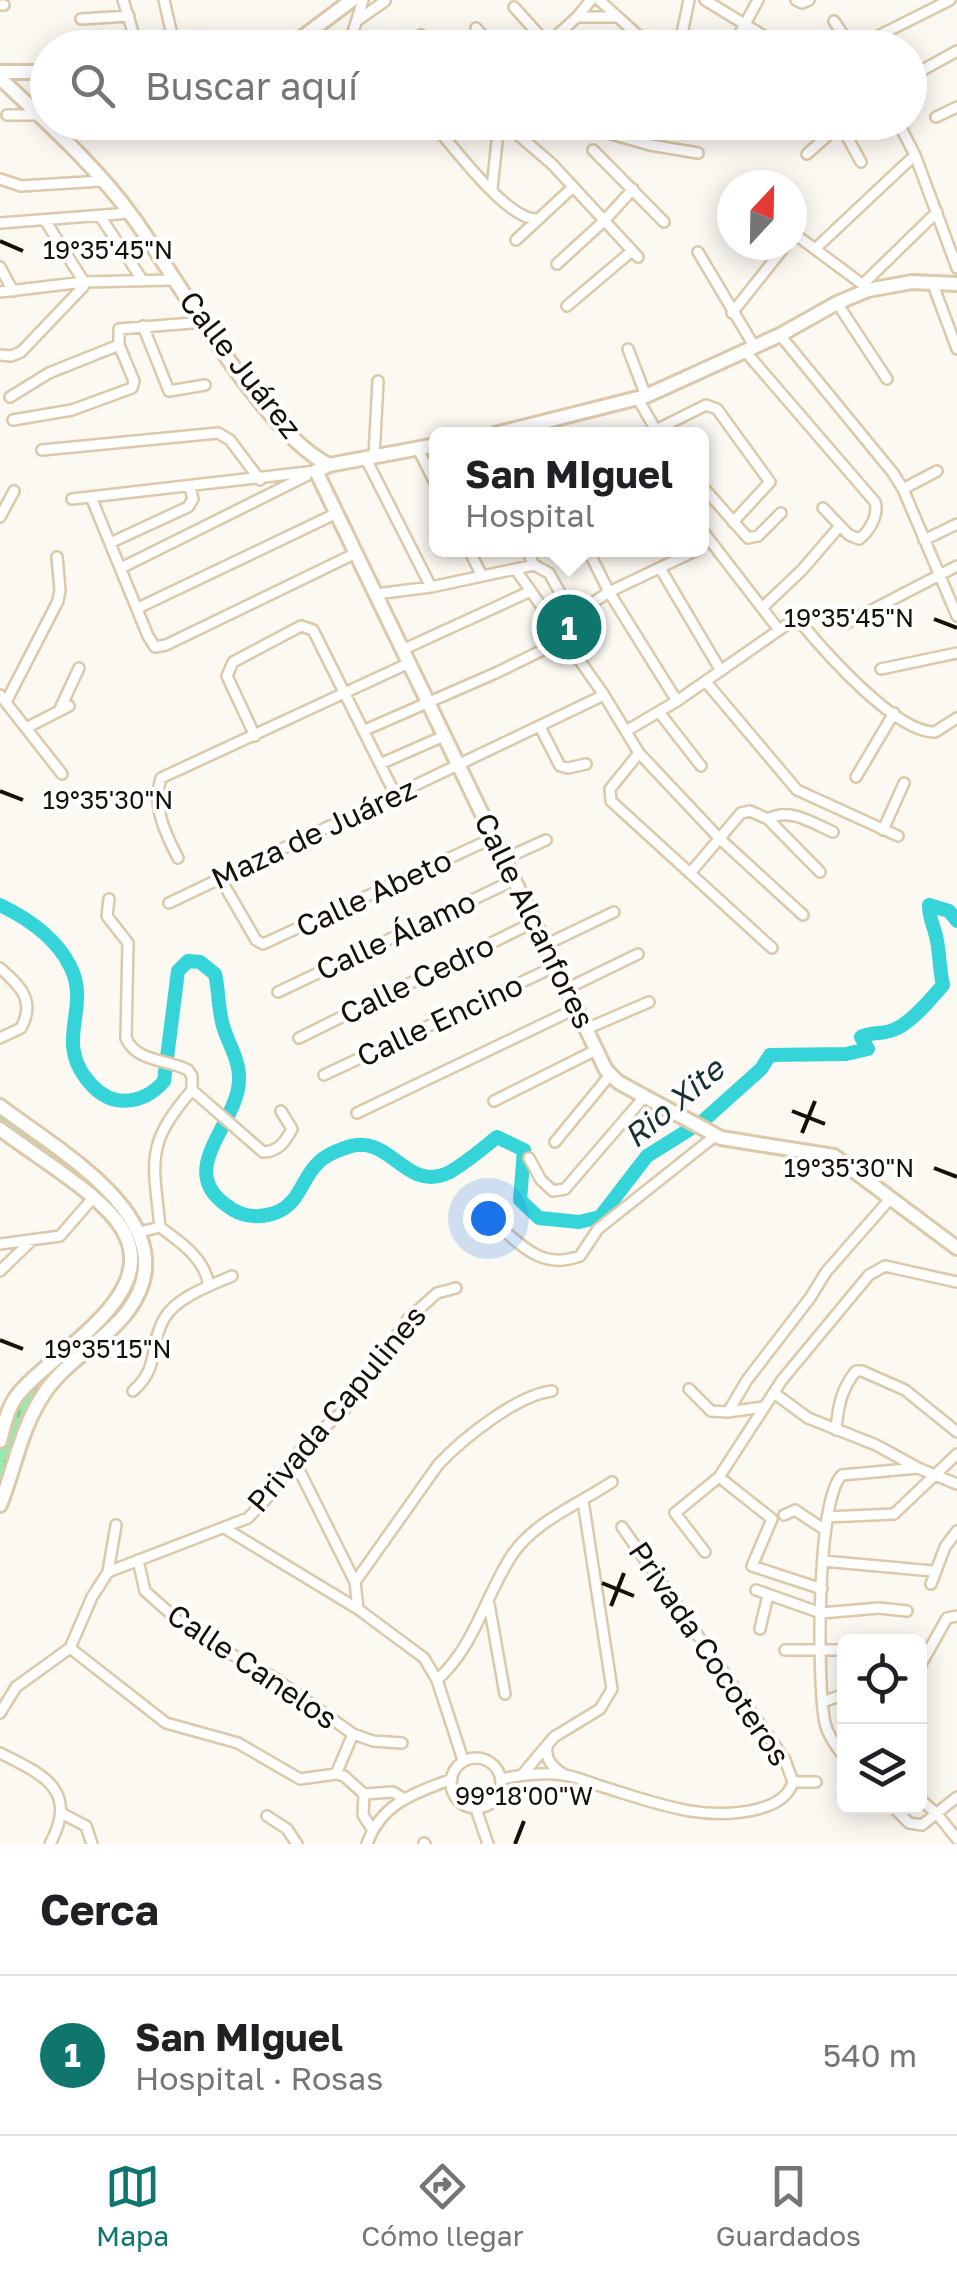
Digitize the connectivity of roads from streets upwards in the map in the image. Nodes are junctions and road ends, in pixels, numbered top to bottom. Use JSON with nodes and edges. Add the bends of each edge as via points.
{"nodes":[{"id":1,"x":123,"y":0,"type":"edge"},
{"id":2,"x":164,"y":0,"type":"edge"},
{"id":3,"x":352,"y":0,"type":"edge"},
{"id":4,"x":362,"y":0,"type":"edge"},
{"id":5,"x":385,"y":0,"type":"edge"},
{"id":6,"x":591,"y":0,"type":"edge"},
{"id":7,"x":599,"y":0,"type":"edge"},
{"id":8,"x":690,"y":0,"type":"edge"},
{"id":9,"x":705,"y":0,"type":"edge"},
{"id":10,"x":758,"y":0,"type":"edge"},
{"id":11,"x":950,"y":0,"type":"edge"},
{"id":12,"x":514,"y":6,"type":"dead end"},
{"id":13,"x":129,"y":16,"type":"junction"},
{"id":14,"x":577,"y":17,"type":"junction"},
{"id":15,"x":618,"y":17,"type":"junction"},
{"id":16,"x":81,"y":20,"type":"dead end"},
{"id":17,"x":356,"y":22,"type":"junction"},
{"id":18,"x":834,"y":22,"type":"dead end"},
{"id":19,"x":744,"y":24,"type":"junction"},
{"id":20,"x":133,"y":30,"type":"edge"},
{"id":21,"x":171,"y":30,"type":"edge"},
{"id":22,"x":312,"y":30,"type":"edge"},
{"id":23,"x":354,"y":30,"type":"edge"},
{"id":24,"x":534,"y":30,"type":"edge"},
{"id":25,"x":564,"y":30,"type":"edge"},
{"id":26,"x":632,"y":30,"type":"edge"},
{"id":27,"x":684,"y":30,"type":"edge"},
{"id":28,"x":741,"y":30,"type":"edge"},
{"id":29,"x":754,"y":30,"type":"edge"},
{"id":30,"x":840,"y":30,"type":"edge"},
{"id":31,"x":889,"y":30,"type":"edge"},
{"id":32,"x":957,"y":51,"type":"edge"},
{"id":33,"x":927,"y":67,"type":"edge"},
{"id":34,"x":30,"y":73,"type":"edge"},
{"id":35,"x":0,"y":75,"type":"edge"},
{"id":36,"x":30,"y":103,"type":"edge"},
{"id":37,"x":957,"y":107,"type":"edge"},
{"id":38,"x":7,"y":115,"type":"dead end"},
{"id":39,"x":30,"y":115,"type":"edge"},
{"id":40,"x":936,"y":117,"type":"dead end"},
{"id":41,"x":65,"y":140,"type":"edge"},
{"id":42,"x":448,"y":140,"type":"edge"},
{"id":43,"x":499,"y":140,"type":"edge"},
{"id":44,"x":523,"y":140,"type":"edge"},
{"id":45,"x":632,"y":140,"type":"edge"},
{"id":46,"x":822,"y":140,"type":"edge"},
{"id":47,"x":850,"y":140,"type":"edge"},
{"id":48,"x":907,"y":140,"type":"edge"},
{"id":49,"x":593,"y":150,"type":"dead end"},
{"id":50,"x":698,"y":153,"type":"dead end"},
{"id":51,"x":807,"y":154,"type":"dead end"},
{"id":52,"x":915,"y":155,"type":"junction"},
{"id":53,"x":861,"y":162,"type":"dead end"},
{"id":54,"x":0,"y":179,"type":"edge"},
{"id":55,"x":102,"y":182,"type":"junction"},
{"id":56,"x":572,"y":188,"type":"junction"},
{"id":57,"x":492,"y":189,"type":"junction"},
{"id":58,"x":632,"y":189,"type":"junction"},
{"id":59,"x":937,"y":212,"type":"junction"},
{"id":60,"x":130,"y":213,"type":"junction"},
{"id":61,"x":100,"y":216,"type":"junction"},
{"id":62,"x":538,"y":218,"type":"junction"},
{"id":63,"x":604,"y":221,"type":"junction"},
{"id":64,"x":46,"y":222,"type":"junction"},
{"id":65,"x":664,"y":222,"type":"dead end"},
{"id":66,"x":0,"y":223,"type":"edge"},
{"id":67,"x":516,"y":240,"type":"dead end"},
{"id":68,"x":807,"y":244,"type":"edge"},
{"id":69,"x":815,"y":249,"type":"junction"},
{"id":70,"x":698,"y":252,"type":"dead end"},
{"id":71,"x":774,"y":260,"type":"edge"},
{"id":72,"x":556,"y":264,"type":"dead end"},
{"id":73,"x":0,"y":268,"type":"edge"},
{"id":74,"x":957,"y":268,"type":"edge"},
{"id":75,"x":174,"y":280,"type":"junction"},
{"id":76,"x":144,"y":281,"type":"junction"},
{"id":77,"x":84,"y":282,"type":"junction"},
{"id":78,"x":932,"y":282,"type":"junction"},
{"id":79,"x":957,"y":284,"type":"edge"},
{"id":80,"x":866,"y":287,"type":"junction"},
{"id":81,"x":13,"y":291,"type":"junction"},
{"id":82,"x":0,"y":292,"type":"edge"},
{"id":83,"x":838,"y":302,"type":"junction"},
{"id":84,"x":567,"y":306,"type":"dead end"},
{"id":85,"x":732,"y":313,"type":"junction"},
{"id":86,"x":204,"y":322,"type":"junction"},
{"id":87,"x":142,"y":326,"type":"junction"},
{"id":88,"x":780,"y":335,"type":"junction"},
{"id":89,"x":119,"y":345,"type":"junction"},
{"id":90,"x":749,"y":348,"type":"junction"},
{"id":91,"x":628,"y":349,"type":"dead end"},
{"id":92,"x":957,"y":349,"type":"edge"},
{"id":93,"x":0,"y":355,"type":"edge"},
{"id":94,"x":887,"y":378,"type":"dead end"},
{"id":95,"x":378,"y":381,"type":"dead end"},
{"id":96,"x":205,"y":385,"type":"dead end"},
{"id":97,"x":10,"y":397,"type":"dead end"},
{"id":98,"x":642,"y":398,"type":"junction"},
{"id":99,"x":14,"y":420,"type":"dead end"},
{"id":100,"x":544,"y":427,"type":"edge"},
{"id":101,"x":656,"y":427,"type":"edge"},
{"id":102,"x":667,"y":427,"type":"edge"},
{"id":103,"x":429,"y":447,"type":"edge"},
{"id":104,"x":418,"y":449,"type":"junction"},
{"id":105,"x":42,"y":450,"type":"dead end"},
{"id":106,"x":370,"y":458,"type":"junction"},
{"id":107,"x":322,"y":468,"type":"junction"},
{"id":108,"x":936,"y":471,"type":"dead end"},
{"id":109,"x":429,"y":472,"type":"edge"},
{"id":110,"x":260,"y":480,"type":"junction"},
{"id":111,"x":190,"y":488,"type":"junction"},
{"id":112,"x":903,"y":489,"type":"junction"},
{"id":113,"x":14,"y":491,"type":"dead end"},
{"id":114,"x":709,"y":494,"type":"edge"},
{"id":115,"x":91,"y":497,"type":"junction"},
{"id":116,"x":72,"y":499,"type":"dead end"},
{"id":117,"x":823,"y":508,"type":"dead end"},
{"id":118,"x":781,"y":513,"type":"dead end"},
{"id":119,"x":335,"y":514,"type":"junction"},
{"id":120,"x":0,"y":517,"type":"edge"},
{"id":121,"x":733,"y":522,"type":"junction"},
{"id":122,"x":957,"y":524,"type":"edge"},
{"id":123,"x":839,"y":526,"type":"junction"},
{"id":124,"x":924,"y":540,"type":"junction"},
{"id":125,"x":110,"y":543,"type":"junction"},
{"id":126,"x":709,"y":553,"type":"edge"},
{"id":127,"x":354,"y":554,"type":"junction"},
{"id":128,"x":56,"y":557,"type":"dead end"},
{"id":129,"x":472,"y":557,"type":"edge"},
{"id":130,"x":530,"y":557,"type":"edge"},
{"id":131,"x":592,"y":557,"type":"edge"},
{"id":132,"x":683,"y":557,"type":"edge"},
{"id":133,"x":534,"y":565,"type":"junction"},
{"id":134,"x":957,"y":566,"type":"edge"},
{"id":135,"x":121,"y":568,"type":"junction"},
{"id":136,"x":660,"y":568,"type":"junction"},
{"id":137,"x":516,"y":570,"type":"junction"},
{"id":138,"x":939,"y":574,"type":"junction"},
{"id":139,"x":482,"y":576,"type":"junction"},
{"id":140,"x":431,"y":587,"type":"junction"},
{"id":141,"x":531,"y":591,"type":"junction"},
{"id":142,"x":609,"y":592,"type":"junction"},
{"id":143,"x":376,"y":594,"type":"junction"},
{"id":144,"x":138,"y":608,"type":"junction"},
{"id":145,"x":762,"y":608,"type":"junction"},
{"id":146,"x":572,"y":614,"type":"junction"},
{"id":147,"x":957,"y":616,"type":"edge"},
{"id":148,"x":845,"y":624,"type":"dead end"},
{"id":149,"x":779,"y":630,"type":"junction"},
{"id":150,"x":560,"y":631,"type":"junction"},
{"id":151,"x":402,"y":650,"type":"junction"},
{"id":152,"x":957,"y":653,"type":"edge"},
{"id":153,"x":409,"y":663,"type":"junction"},
{"id":154,"x":79,"y":668,"type":"dead end"},
{"id":155,"x":881,"y":669,"type":"dead end"},
{"id":156,"x":721,"y":672,"type":"junction"},
{"id":157,"x":706,"y":682,"type":"junction"},
{"id":158,"x":344,"y":692,"type":"junction"},
{"id":159,"x":604,"y":694,"type":"junction"},
{"id":160,"x":3,"y":699,"type":"edge"},
{"id":161,"x":428,"y":702,"type":"junction"},
{"id":162,"x":677,"y":702,"type":"junction"},
{"id":163,"x":660,"y":712,"type":"junction"},
{"id":164,"x":894,"y":713,"type":"junction"},
{"id":165,"x":957,"y":718,"type":"edge"},
{"id":166,"x":540,"y":727,"type":"junction"},
{"id":167,"x":26,"y":728,"type":"junction"},
{"id":168,"x":365,"y":730,"type":"junction"},
{"id":169,"x":626,"y":730,"type":"junction"},
{"id":170,"x":255,"y":736,"type":"junction"},
{"id":171,"x":444,"y":736,"type":"junction"},
{"id":172,"x":638,"y":753,"type":"junction"},
{"id":173,"x":380,"y":764,"type":"junction"},
{"id":174,"x":586,"y":764,"type":"dead end"},
{"id":175,"x":459,"y":766,"type":"junction"},
{"id":176,"x":701,"y":766,"type":"dead end"},
{"id":177,"x":62,"y":774,"type":"dead end"},
{"id":178,"x":856,"y":777,"type":"dead end"},
{"id":179,"x":904,"y":783,"type":"dead end"},
{"id":180,"x":395,"y":794,"type":"junction"},
{"id":181,"x":768,"y":820,"type":"junction"},
{"id":182,"x":882,"y":830,"type":"junction"},
{"id":183,"x":833,"y":832,"type":"dead end"},
{"id":184,"x":898,"y":836,"type":"dead end"},
{"id":185,"x":493,"y":838,"type":"junction"},
{"id":186,"x":720,"y":839,"type":"junction"},
{"id":187,"x":546,"y":840,"type":"dead end"},
{"id":188,"x":178,"y":858,"type":"dead end"},
{"id":189,"x":504,"y":859,"type":"junction"},
{"id":190,"x":690,"y":872,"type":"junction"},
{"id":191,"x":820,"y":872,"type":"dead end"},
{"id":192,"x":220,"y":878,"type":"junction"},
{"id":193,"x":514,"y":880,"type":"junction"},
{"id":194,"x":109,"y":899,"type":"dead end"},
{"id":195,"x":169,"y":903,"type":"dead end"},
{"id":196,"x":614,"y":912,"type":"dead end"},
{"id":197,"x":802,"y":914,"type":"dead end"},
{"id":198,"x":534,"y":922,"type":"junction"},
{"id":199,"x":545,"y":945,"type":"junction"},
{"id":200,"x":772,"y":948,"type":"dead end"},
{"id":201,"x":638,"y":954,"type":"dead end"},
{"id":202,"x":556,"y":966,"type":"junction"},
{"id":203,"x":0,"y":968,"type":"edge"},
{"id":204,"x":568,"y":988,"type":"junction"},
{"id":205,"x":278,"y":992,"type":"dead end"},
{"id":206,"x":649,"y":1002,"type":"dead end"},
{"id":207,"x":576,"y":1008,"type":"junction"},
{"id":208,"x":586,"y":1029,"type":"junction"},
{"id":209,"x":0,"y":1038,"type":"edge"},
{"id":210,"x":298,"y":1038,"type":"dead end"},
{"id":211,"x":596,"y":1050,"type":"junction"},
{"id":212,"x":610,"y":1075,"type":"junction"},
{"id":213,"x":324,"y":1076,"type":"dead end"},
{"id":214,"x":192,"y":1090,"type":"junction"},
{"id":215,"x":645,"y":1096,"type":"junction"},
{"id":216,"x":494,"y":1100,"type":"dead end"},
{"id":217,"x":0,"y":1106,"type":"edge"},
{"id":218,"x":280,"y":1111,"type":"dead end"},
{"id":219,"x":357,"y":1114,"type":"dead end"},
{"id":220,"x":0,"y":1129,"type":"edge"},
{"id":221,"x":711,"y":1134,"type":"junction"},
{"id":222,"x":554,"y":1142,"type":"dead end"},
{"id":223,"x":529,"y":1158,"type":"dead end"},
{"id":224,"x":92,"y":1199,"type":"junction"},
{"id":225,"x":890,"y":1200,"type":"junction"},
{"id":226,"x":160,"y":1227,"type":"junction"},
{"id":227,"x":501,"y":1228,"type":"dead end"},
{"id":228,"x":140,"y":1232,"type":"junction"},
{"id":229,"x":32,"y":1240,"type":"junction"},
{"id":230,"x":0,"y":1244,"type":"edge"},
{"id":231,"x":957,"y":1248,"type":"edge"},
{"id":232,"x":0,"y":1271,"type":"edge"},
{"id":233,"x":232,"y":1276,"type":"dead end"},
{"id":234,"x":957,"y":1282,"type":"edge"},
{"id":235,"x":208,"y":1286,"type":"junction"},
{"id":236,"x":456,"y":1288,"type":"dead end"},
{"id":237,"x":689,"y":1389,"type":"dead end"},
{"id":238,"x":552,"y":1390,"type":"dead end"},
{"id":239,"x":133,"y":1391,"type":"dead end"},
{"id":240,"x":774,"y":1393,"type":"junction"},
{"id":241,"x":763,"y":1407,"type":"junction"},
{"id":242,"x":728,"y":1412,"type":"junction"},
{"id":243,"x":836,"y":1430,"type":"junction"},
{"id":244,"x":957,"y":1432,"type":"edge"},
{"id":245,"x":0,"y":1441,"type":"edge"},
{"id":246,"x":957,"y":1454,"type":"edge"},
{"id":247,"x":294,"y":1460,"type":"junction"},
{"id":248,"x":918,"y":1468,"type":"junction"},
{"id":249,"x":934,"y":1475,"type":"junction"},
{"id":250,"x":719,"y":1477,"type":"junction"},
{"id":251,"x":612,"y":1482,"type":"dead end"},
{"id":252,"x":957,"y":1484,"type":"edge"},
{"id":253,"x":583,"y":1501,"type":"junction"},
{"id":254,"x":0,"y":1504,"type":"edge"},
{"id":255,"x":784,"y":1515,"type":"dead end"},
{"id":256,"x":827,"y":1516,"type":"junction"},
{"id":257,"x":116,"y":1525,"type":"dead end"},
{"id":258,"x":622,"y":1527,"type":"dead end"},
{"id":259,"x":226,"y":1529,"type":"junction"},
{"id":260,"x":825,"y":1530,"type":"junction"},
{"id":261,"x":957,"y":1531,"type":"edge"},
{"id":262,"x":706,"y":1552,"type":"dead end"},
{"id":263,"x":138,"y":1560,"type":"junction"},
{"id":264,"x":823,"y":1561,"type":"junction"},
{"id":265,"x":934,"y":1571,"type":"junction"},
{"id":266,"x":108,"y":1572,"type":"junction"},
{"id":267,"x":354,"y":1582,"type":"junction"},
{"id":268,"x":931,"y":1584,"type":"dead end"},
{"id":269,"x":822,"y":1589,"type":"junction"},
{"id":270,"x":756,"y":1590,"type":"dead end"},
{"id":271,"x":768,"y":1596,"type":"junction"},
{"id":272,"x":489,"y":1602,"type":"junction"},
{"id":273,"x":358,"y":1608,"type":"junction"},
{"id":274,"x":906,"y":1611,"type":"dead end"},
{"id":275,"x":821,"y":1613,"type":"junction"},
{"id":276,"x":954,"y":1615,"type":"edge"},
{"id":277,"x":760,"y":1628,"type":"dead end"},
{"id":278,"x":70,"y":1648,"type":"junction"},
{"id":279,"x":786,"y":1650,"type":"dead end"},
{"id":280,"x":837,"y":1651,"type":"edge"},
{"id":281,"x":820,"y":1652,"type":"junction"},
{"id":282,"x":927,"y":1656,"type":"edge"},
{"id":283,"x":438,"y":1680,"type":"junction"},
{"id":284,"x":505,"y":1694,"type":"dead end"},
{"id":285,"x":837,"y":1697,"type":"edge"},
{"id":286,"x":823,"y":1702,"type":"junction"},
{"id":287,"x":0,"y":1713,"type":"edge"},
{"id":288,"x":353,"y":1734,"type":"junction"},
{"id":289,"x":402,"y":1742,"type":"dead end"},
{"id":290,"x":547,"y":1744,"type":"junction"},
{"id":291,"x":837,"y":1747,"type":"edge"},
{"id":292,"x":0,"y":1753,"type":"edge"},
{"id":293,"x":463,"y":1760,"type":"junction"},
{"id":294,"x":336,"y":1774,"type":"junction"},
{"id":295,"x":564,"y":1774,"type":"junction"},
{"id":296,"x":522,"y":1775,"type":"junction"},
{"id":297,"x":452,"y":1779,"type":"junction"},
{"id":298,"x":501,"y":1779,"type":"junction"},
{"id":299,"x":793,"y":1782,"type":"junction"},
{"id":300,"x":816,"y":1782,"type":"dead end"},
{"id":301,"x":364,"y":1794,"type":"junction"},
{"id":302,"x":957,"y":1797,"type":"edge"},
{"id":303,"x":402,"y":1798,"type":"junction"},
{"id":304,"x":927,"y":1805,"type":"edge"},
{"id":305,"x":476,"y":1809,"type":"junction"},
{"id":306,"x":63,"y":1814,"type":"junction"},
{"id":307,"x":902,"y":1814,"type":"edge"},
{"id":308,"x":937,"y":1814,"type":"junction"},
{"id":309,"x":267,"y":1816,"type":"dead end"},
{"id":310,"x":372,"y":1829,"type":"junction"},
{"id":311,"x":957,"y":1839,"type":"edge"},
{"id":312,"x":50,"y":1844,"type":"edge"},
{"id":313,"x":92,"y":1844,"type":"edge"},
{"id":314,"x":296,"y":1844,"type":"edge"},
{"id":315,"x":367,"y":1844,"type":"edge"},
{"id":316,"x":488,"y":1844,"type":"edge"}],
"edges":[{"from":1,"to":13,"type":"street"},
{"from":2,"to":21,"type":"street"},
{"from":3,"to":22,"type":"street"},
{"from":4,"to":17,"type":"street"},
{"from":5,"to":17,"type":"street"},
{"from":6,"to":14,"type":"street"},
{"from":7,"to":15,"type":"street"},
{"from":8,"to":27,"type":"street"},
{"from":9,"to":19,"type":"street"},
{"from":10,"to":19,"type":"street"},
{"from":11,"to":31,"type":"street"},
{"from":12,"to":24,"type":"street"},
{"from":13,"to":16,"type":"street"},
{"from":13,"to":20,"type":"street"},
{"from":14,"to":15,"type":"street"},
{"from":14,"to":25,"type":"street"},
{"from":15,"to":26,"type":"street"},
{"from":17,"to":23,"type":"street"},
{"from":18,"to":30,"type":"street"},
{"from":19,"to":28,"type":"street"},
{"from":19,"to":29,"type":"street"},
{"from":32,"to":33,"type":"street"},
{"from":34,"to":35,"type":"street"},
{"from":35,"to":36,"type":"street","name":"Calle Juárez"},
{"from":37,"to":40,"type":"street"},
{"from":38,"to":39,"type":"street"},
{"from":41,"to":55,"type":"street","name":"Calle Juárez"},
{"from":42,"to":57,"type":"street"},
{"from":43,"to":57,"type":"street"},
{"from":44,"to":56,"type":"street"},
{"from":45,"to":50,"type":"street"},
{"from":46,"to":51,"type":"street"},
{"from":47,"to":53,"type":"street"},
{"from":48,"to":52,"type":"street"},
{"from":49,"to":58,"type":"street"},
{"from":52,"to":59,"type":"street"},
{"from":52,"to":69,"type":"street"},
{"from":54,"to":55,"type":"street","via":[[21,186]]},
{"from":55,"to":60,"type":"street","name":"Calle Juárez"},
{"from":56,"to":62,"type":"street"},
{"from":56,"to":63,"type":"street"},
{"from":57,"to":62,"type":"street","via":[[514,212]]},
{"from":58,"to":63,"type":"street"},
{"from":58,"to":65,"type":"street"},
{"from":59,"to":74,"type":"street"},
{"from":59,"to":80,"type":"street"},
{"from":60,"to":61,"type":"street"},
{"from":60,"to":75,"type":"street","name":"Calle Juárez"},
{"from":61,"to":64,"type":"street"},
{"from":61,"to":76,"type":"street"},
{"from":62,"to":67,"type":"street"},
{"from":63,"to":72,"type":"street"},
{"from":63,"to":84,"type":"street","via":[[635,254]]},
{"from":64,"to":66,"type":"street"},
{"from":64,"to":77,"type":"street"},
{"from":68,"to":69,"type":"street"},
{"from":69,"to":80,"type":"street"},
{"from":70,"to":85,"type":"street"},
{"from":71,"to":85,"type":"street"},
{"from":73,"to":81,"type":"street"},
{"from":75,"to":76,"type":"street"},
{"from":75,"to":86,"type":"street","name":"Calle Juárez"},
{"from":76,"to":77,"type":"street"},
{"from":77,"to":81,"type":"street"},
{"from":77,"to":93,"type":"street","via":[[21,352]]},
{"from":78,"to":79,"type":"street"},
{"from":78,"to":80,"type":"street"},
{"from":78,"to":92,"type":"street"},
{"from":80,"to":83,"type":"street"},
{"from":81,"to":82,"type":"street"},
{"from":83,"to":88,"type":"street"},
{"from":83,"to":94,"type":"street"},
{"from":85,"to":90,"type":"street"},
{"from":86,"to":87,"type":"street"},
{"from":86,"to":107,"type":"street","name":"Calle Juárez"},
{"from":87,"to":89,"type":"street","via":[[119,329]]},
{"from":87,"to":96,"type":"street","via":[[169,391]]},
{"from":88,"to":90,"type":"street"},
{"from":88,"to":112,"type":"street"},
{"from":89,"to":97,"type":"street"},
{"from":89,"to":99,"type":"street","via":[[133,384],[72,410]]},
{"from":90,"to":98,"type":"street"},
{"from":90,"to":123,"type":"street","via":[[876,508],[858,539]]},
{"from":91,"to":98,"type":"street"},
{"from":95,"to":106,"type":"street"},
{"from":98,"to":100,"type":"street"},
{"from":98,"to":101,"type":"street"},
{"from":102,"to":121,"type":"street","via":[[706,405],[718,409],[770,482]]},
{"from":103,"to":104,"type":"street"},
{"from":104,"to":106,"type":"street"},
{"from":104,"to":109,"type":"street"},
{"from":105,"to":110,"type":"street","via":[[218,434]]},
{"from":106,"to":107,"type":"street"},
{"from":106,"to":140,"type":"street"},
{"from":107,"to":110,"type":"street"},
{"from":107,"to":119,"type":"street","name":"Calle Alcanfores"},
{"from":107,"to":135,"type":"street"},
{"from":108,"to":112,"type":"street"},
{"from":110,"to":111,"type":"street"},
{"from":111,"to":115,"type":"street"},
{"from":111,"to":125,"type":"street","via":[[191,504]]},
{"from":112,"to":124,"type":"street"},
{"from":113,"to":120,"type":"street"},
{"from":114,"to":121,"type":"street"},
{"from":115,"to":116,"type":"street"},
{"from":115,"to":125,"type":"street"},
{"from":117,"to":123,"type":"street"},
{"from":118,"to":121,"type":"street","via":[[750,538]]},
{"from":119,"to":127,"type":"street","name":"Calle Alcanfores"},
{"from":119,"to":144,"type":"street"},
{"from":122,"to":124,"type":"street"},
{"from":123,"to":145,"type":"street"},
{"from":124,"to":138,"type":"street"},
{"from":125,"to":135,"type":"street"},
{"from":126,"to":145,"type":"street"},
{"from":127,"to":143,"type":"street","name":"Calle Alcanfores"},
{"from":127,"to":144,"type":"street","via":[[166,645],[155,647]]},
{"from":128,"to":160,"type":"street","via":[[58,601]]},
{"from":129,"to":139,"type":"street"},
{"from":130,"to":133,"type":"street"},
{"from":131,"to":142,"type":"street"},
{"from":132,"to":136,"type":"street"},
{"from":133,"to":137,"type":"street"},
{"from":133,"to":146,"type":"street","via":[[549,573]]},
{"from":134,"to":138,"type":"street"},
{"from":135,"to":144,"type":"street"},
{"from":136,"to":142,"type":"street"},
{"from":136,"to":156,"type":"street"},
{"from":137,"to":139,"type":"street"},
{"from":137,"to":141,"type":"street"},
{"from":138,"to":147,"type":"street"},
{"from":138,"to":148,"type":"street"},
{"from":139,"to":140,"type":"street"},
{"from":140,"to":143,"type":"street"},
{"from":141,"to":150,"type":"street"},
{"from":141,"to":151,"type":"street"},
{"from":142,"to":146,"type":"street"},
{"from":142,"to":162,"type":"street"},
{"from":143,"to":151,"type":"street","name":"Calle Alcanfores"},
{"from":145,"to":149,"type":"street"},
{"from":146,"to":150,"type":"street"},
{"from":149,"to":156,"type":"street"},
{"from":149,"to":164,"type":"street","via":[[800,623],[840,669]]},
{"from":150,"to":159,"type":"street"},
{"from":150,"to":161,"type":"street","via":[[536,653]]},
{"from":151,"to":153,"type":"street","name":"Calle Alcanfores"},
{"from":152,"to":155,"type":"street"},
{"from":153,"to":158,"type":"street"},
{"from":153,"to":161,"type":"street","name":"Calle Alcanfores"},
{"from":154,"to":167,"type":"street","via":[[64,709]]},
{"from":156,"to":157,"type":"street"},
{"from":157,"to":162,"type":"street"},
{"from":157,"to":182,"type":"street","via":[[797,790]]},
{"from":158,"to":168,"type":"street"},
{"from":158,"to":170,"type":"street"},
{"from":158,"to":170,"type":"street","via":[[313,630],[301,626],[228,669]]},
{"from":159,"to":166,"type":"street","name":"Maza de Juárez"},
{"from":159,"to":169,"type":"street"},
{"from":160,"to":167,"type":"street"},
{"from":161,"to":168,"type":"street"},
{"from":161,"to":171,"type":"street","name":"Calle Alcanfores"},
{"from":162,"to":163,"type":"street"},
{"from":163,"to":169,"type":"street"},
{"from":163,"to":176,"type":"street"},
{"from":164,"to":165,"type":"street","via":[[930,733]]},
{"from":164,"to":178,"type":"street"},
{"from":166,"to":174,"type":"street","via":[[560,766]]},
{"from":166,"to":175,"type":"street","name":"Maza de Juárez"},
{"from":167,"to":177,"type":"street"},
{"from":168,"to":173,"type":"street"},
{"from":169,"to":172,"type":"street"},
{"from":170,"to":188,"type":"street","via":[[162,778],[162,830]]},
{"from":171,"to":173,"type":"street"},
{"from":171,"to":175,"type":"street","name":"Calle Alcanfores"},
{"from":172,"to":186,"type":"street"},
{"from":172,"to":190,"type":"street","via":[[608,794],[611,801]]},
{"from":173,"to":180,"type":"street"},
{"from":175,"to":180,"type":"street","name":"Maza de Juárez"},
{"from":175,"to":185,"type":"street","name":"Calle Alcanfores"},
{"from":179,"to":182,"type":"street"},
{"from":180,"to":192,"type":"street","name":"Maza de Juárez"},
{"from":181,"to":183,"type":"street","via":[[790,814]]},
{"from":181,"to":186,"type":"street","via":[[744,811]]},
{"from":181,"to":191,"type":"street"},
{"from":182,"to":184,"type":"street"},
{"from":185,"to":189,"type":"street","name":"Calle Alcanfores"},
{"from":185,"to":192,"type":"street","name":"Calle Abeto","via":[[263,944]]},
{"from":186,"to":190,"type":"street"},
{"from":186,"to":197,"type":"street"},
{"from":187,"to":189,"type":"street"},
{"from":189,"to":193,"type":"street","name":"Calle Alcanfores"},
{"from":190,"to":200,"type":"street"},
{"from":192,"to":195,"type":"street","name":"Maza de Juárez"},
{"from":193,"to":198,"type":"street","name":"Calle Alcanfores"},
{"from":193,"to":205,"type":"street","name":"Calle Álamo"},
{"from":194,"to":214,"type":"street","via":[[107,916],[128,943],[128,1046],[190,1072]]},
{"from":196,"to":199,"type":"street"},
{"from":198,"to":199,"type":"street","name":"Calle Alcanfores"},
{"from":198,"to":210,"type":"street","name":"Calle Cedro"},
{"from":199,"to":202,"type":"street","name":"Calle Alcanfores"},
{"from":201,"to":204,"type":"street"},
{"from":202,"to":204,"type":"street","name":"Calle Alcanfores"},
{"from":202,"to":213,"type":"street","name":"Calle Encino"},
{"from":203,"to":209,"type":"street","via":[[20,986],[28,1006],[21,1028]]},
{"from":204,"to":207,"type":"street","name":"Calle Alcanfores"},
{"from":206,"to":208,"type":"street"},
{"from":207,"to":208,"type":"street","name":"Calle Alcanfores"},
{"from":207,"to":219,"type":"street"},
{"from":208,"to":211,"type":"street","name":"Calle Alcanfores"},
{"from":211,"to":212,"type":"street","name":"Calle Alcanfores"},
{"from":211,"to":216,"type":"street"},
{"from":212,"to":215,"type":"street"},
{"from":212,"to":222,"type":"street"},
{"from":214,"to":218,"type":"street","via":[[253,1146],[272,1152],[292,1129]]},
{"from":214,"to":226,"type":"street","via":[[158,1141]]},
{"from":215,"to":221,"type":"street"},
{"from":215,"to":223,"type":"street","via":[[565,1189],[550,1190]]},
{"from":217,"to":228,"type":"street","via":[[103,1186]]},
{"from":220,"to":224,"type":"street"},
{"from":221,"to":225,"type":"street","via":[[830,1155]]},
{"from":221,"to":227,"type":"street","via":[[598,1228],[580,1256],[536,1256]]},
{"from":224,"to":229,"type":"street","via":[[64,1234]]},
{"from":224,"to":245,"type":"street","via":[[126,1240],[122,1289],[108,1312],[15,1398]]},
{"from":225,"to":231,"type":"street"},
{"from":225,"to":242,"type":"street","via":[[826,1272]]},
{"from":226,"to":228,"type":"street"},
{"from":226,"to":235,"type":"street","via":[[201,1264]]},
{"from":228,"to":254,"type":"street","via":[[144,1259],[134,1302],[46,1391],[19,1440]]},
{"from":229,"to":230,"type":"street"},
{"from":229,"to":232,"type":"street"},
{"from":233,"to":235,"type":"street"},
{"from":234,"to":240,"type":"street","via":[[884,1266],[869,1275]]},
{"from":235,"to":239,"type":"street","via":[[167,1312],[149,1377]]},
{"from":236,"to":247,"type":"street","name":"Privada Capulines","via":[[437,1292],[416,1310],[346,1408]]},
{"from":237,"to":242,"type":"street","via":[[711,1411]]},
{"from":238,"to":267,"type":"street","via":[[518,1404],[438,1465]]},
{"from":240,"to":241,"type":"street"},
{"from":240,"to":243,"type":"street"},
{"from":241,"to":242,"type":"street"},
{"from":241,"to":250,"type":"street"},
{"from":243,"to":244,"type":"street","via":[[839,1400],[862,1371],[905,1390]]},
{"from":243,"to":248,"type":"street"},
{"from":246,"to":249,"type":"street"},
{"from":247,"to":259,"type":"street","name":"Privada Capulines","via":[[261,1506]]},
{"from":247,"to":267,"type":"street"},
{"from":248,"to":249,"type":"street"},
{"from":248,"to":256,"type":"street","via":[[839,1477]]},
{"from":249,"to":252,"type":"street"},
{"from":249,"to":256,"type":"street","via":[[894,1514]]},
{"from":250,"to":262,"type":"street","via":[[675,1513]]},
{"from":250,"to":269,"type":"street","via":[[772,1519],[752,1566]]},
{"from":251,"to":253,"type":"street"},
{"from":253,"to":272,"type":"street","via":[[518,1547]]},
{"from":253,"to":290,"type":"street","via":[[612,1690],[595,1714]]},
{"from":255,"to":260,"type":"street","via":[[795,1510]]},
{"from":256,"to":260,"type":"street"},
{"from":257,"to":266,"type":"street"},
{"from":258,"to":299,"type":"street","name":"Privada Cocoteros"},
{"from":259,"to":263,"type":"street","name":"Privada Capulines"},
{"from":259,"to":273,"type":"street"},
{"from":260,"to":264,"type":"street"},
{"from":261,"to":265,"type":"street"},
{"from":263,"to":266,"type":"street","name":"Privada Capulines"},
{"from":263,"to":288,"type":"street","name":"Calle Canelos","via":[[145,1591],[172,1618]]},
{"from":264,"to":265,"type":"street"},
{"from":264,"to":269,"type":"street"},
{"from":265,"to":268,"type":"street"},
{"from":266,"to":278,"type":"street"},
{"from":267,"to":273,"type":"street"},
{"from":269,"to":275,"type":"street"},
{"from":270,"to":271,"type":"street"},
{"from":271,"to":275,"type":"street"},
{"from":271,"to":277,"type":"street"},
{"from":272,"to":283,"type":"street"},
{"from":272,"to":284,"type":"street"},
{"from":273,"to":283,"type":"street","via":[[407,1642]]},
{"from":274,"to":275,"type":"street"},
{"from":275,"to":281,"type":"street"},
{"from":276,"to":282,"type":"street"},
{"from":278,"to":287,"type":"street","via":[[16,1687]]},
{"from":278,"to":294,"type":"street","via":[[166,1723],[238,1743],[300,1779]]},
{"from":279,"to":281,"type":"street"},
{"from":280,"to":281,"type":"street"},
{"from":281,"to":286,"type":"street"},
{"from":283,"to":293,"type":"street"},
{"from":285,"to":286,"type":"street"},
{"from":286,"to":291,"type":"street"},
{"from":288,"to":289,"type":"street"},
{"from":288,"to":294,"type":"street","name":"Calle Canelos"},
{"from":290,"to":295,"type":"street","via":[[546,1756]]},
{"from":290,"to":296,"type":"street"},
{"from":292,"to":306,"type":"street","via":[[54,1786]]},
{"from":293,"to":297,"type":"street"},
{"from":293,"to":298,"type":"street","via":[[488,1760]]},
{"from":294,"to":301,"type":"street"},
{"from":295,"to":296,"type":"street"},
{"from":295,"to":299,"type":"street","via":[[681,1812],[719,1814],[775,1803]]},
{"from":296,"to":298,"type":"street"},
{"from":297,"to":303,"type":"street"},
{"from":297,"to":305,"type":"street","via":[[456,1797]]},
{"from":298,"to":305,"type":"street","via":[[496,1800]]},
{"from":299,"to":300,"type":"street"},
{"from":301,"to":303,"type":"street"},
{"from":301,"to":310,"type":"street"},
{"from":302,"to":308,"type":"street"},
{"from":303,"to":310,"type":"street"},
{"from":304,"to":308,"type":"street"},
{"from":305,"to":316,"type":"street"},
{"from":306,"to":312,"type":"street"},
{"from":306,"to":313,"type":"street","via":[[86,1826]]},
{"from":307,"to":308,"type":"street","via":[[915,1825]]},
{"from":308,"to":311,"type":"street"},
{"from":309,"to":314,"type":"street"},
{"from":310,"to":315,"type":"street"}]}
